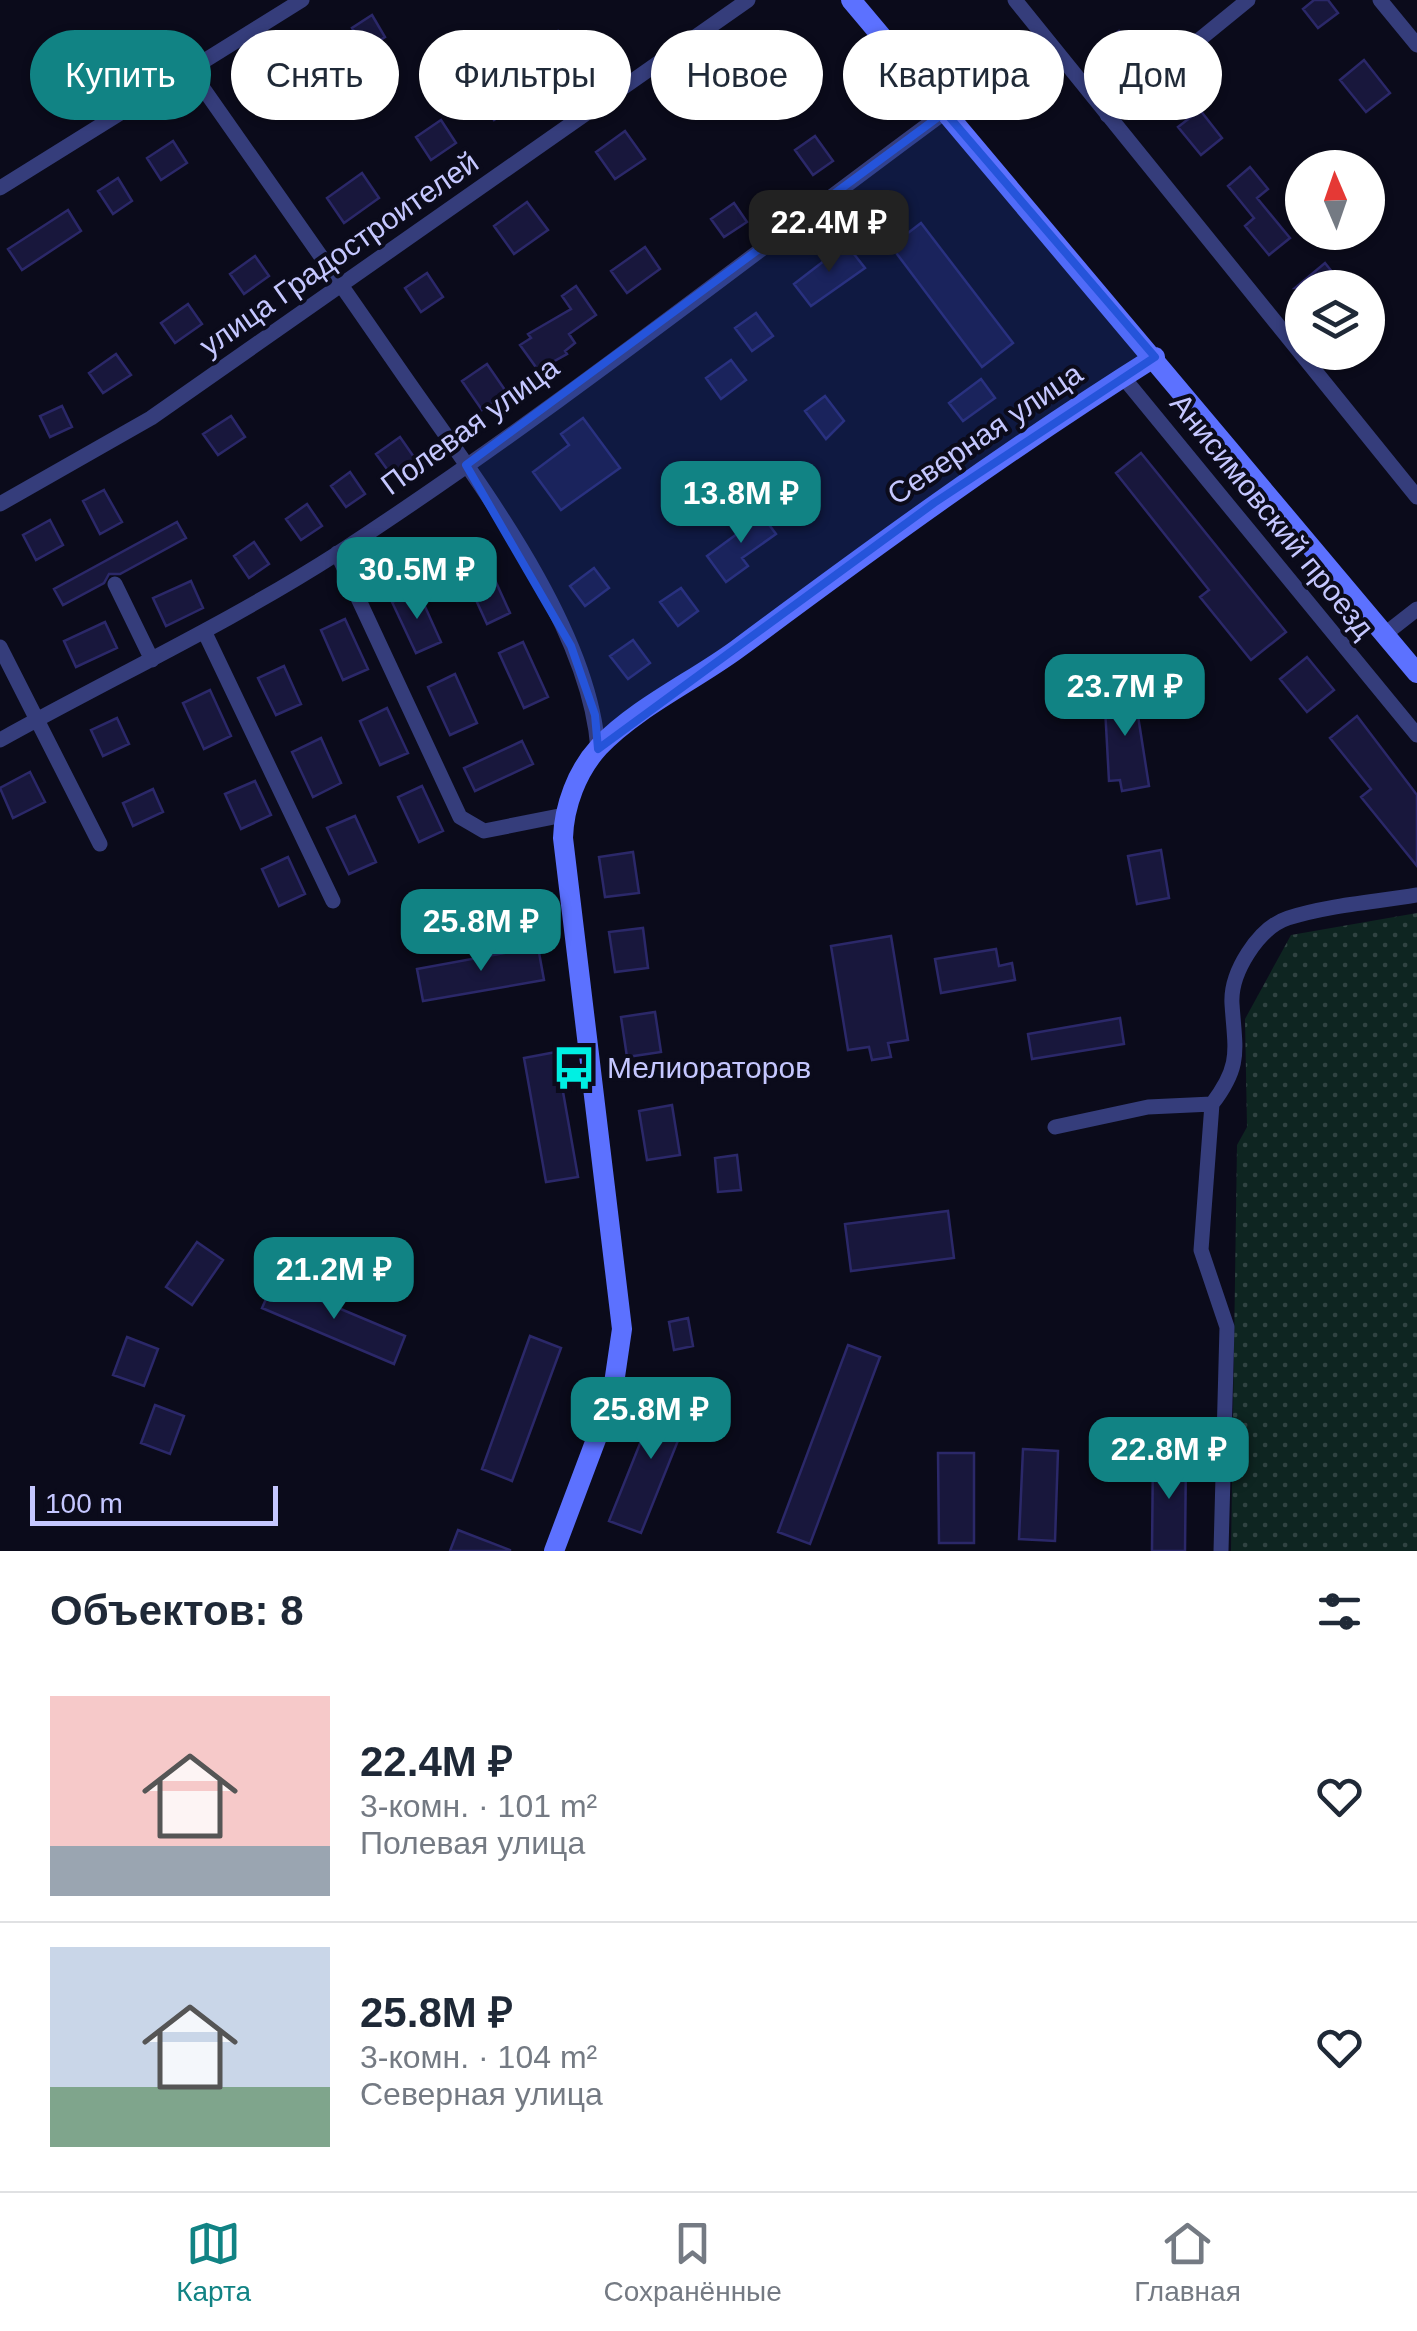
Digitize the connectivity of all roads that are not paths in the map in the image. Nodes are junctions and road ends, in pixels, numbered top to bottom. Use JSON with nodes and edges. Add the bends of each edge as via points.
{"nodes":[{"id":1,"x":302,"y":0,"type":"edge"},
{"id":2,"x":748,"y":0,"type":"edge"},
{"id":3,"x":851,"y":0,"type":"edge"},
{"id":4,"x":1016,"y":0,"type":"edge"},
{"id":5,"x":1248,"y":0,"type":"edge"},
{"id":6,"x":1380,"y":0,"type":"edge"},
{"id":7,"x":876,"y":30,"type":"edge"},
{"id":8,"x":1211,"y":30,"type":"edge"},
{"id":9,"x":1417,"y":45,"type":"edge"},
{"id":10,"x":211,"y":59,"type":"edge"},
{"id":11,"x":1084,"y":86,"type":"edge"},
{"id":12,"x":211,"y":100,"type":"edge"},
{"id":13,"x":112,"y":120,"type":"edge"},
{"id":14,"x":933,"y":120,"type":"edge"},
{"id":15,"x":951,"y":120,"type":"edge"},
{"id":16,"x":1111,"y":120,"type":"edge"},
{"id":17,"x":0,"y":188,"type":"edge"},
{"id":18,"x":342,"y":286,"type":"junction"},
{"id":19,"x":1155,"y":357,"type":"junction"},
{"id":20,"x":1123,"y":377,"type":"junction"},
{"id":21,"x":466,"y":465,"type":"junction"},
{"id":22,"x":1417,"y":497,"type":"edge"},
{"id":23,"x":0,"y":504,"type":"edge"},
{"id":24,"x":337,"y":553,"type":"junction"},
{"id":25,"x":115,"y":584,"type":"dead end"},
{"id":26,"x":1417,"y":609,"type":"edge"},
{"id":27,"x":205,"y":633,"type":"junction"},
{"id":28,"x":1385,"y":634,"type":"junction"},
{"id":29,"x":0,"y":646,"type":"edge"},
{"id":30,"x":152,"y":660,"type":"junction"},
{"id":31,"x":1417,"y":673,"type":"edge"},
{"id":32,"x":38,"y":718,"type":"junction"},
{"id":33,"x":1417,"y":736,"type":"edge"},
{"id":34,"x":0,"y":740,"type":"edge"},
{"id":35,"x":598,"y":749,"type":"junction"},
{"id":36,"x":564,"y":816,"type":"junction"},
{"id":37,"x":100,"y":844,"type":"dead end"},
{"id":38,"x":1417,"y":895,"type":"edge"},
{"id":39,"x":333,"y":901,"type":"dead end"},
{"id":40,"x":1212,"y":1104,"type":"junction"},
{"id":41,"x":1055,"y":1127,"type":"dead end"},
{"id":42,"x":554,"y":1551,"type":"edge"},
{"id":43,"x":1220,"y":1551,"type":"edge"}],
"edges":[{"from":1,"to":10,"type":"street"},
{"from":2,"to":18,"type":"street","name":"улица Градостроителей"},
{"from":3,"to":7,"type":"street"},
{"from":4,"to":11,"type":"street"},
{"from":5,"to":8,"type":"street"},
{"from":6,"to":9,"type":"street"},
{"from":12,"to":18,"type":"street"},
{"from":13,"to":17,"type":"street"},
{"from":14,"to":21,"type":"street","name":"Полевая улица"},
{"from":15,"to":19,"type":"street"},
{"from":16,"to":22,"type":"street"},
{"from":18,"to":21,"type":"street"},
{"from":18,"to":23,"type":"street","name":"улица Градостроителей","via":[[151,418]]},
{"from":19,"to":20,"type":"street","name":"Северная улица"},
{"from":19,"to":28,"type":"street"},
{"from":20,"to":33,"type":"street","name":"Анисимовский проезд"},
{"from":20,"to":35,"type":"street","name":"Северная улица","via":[[934,503]]},
{"from":21,"to":24,"type":"street","name":"Полевая улица"},
{"from":21,"to":35,"type":"street","via":[[529,564],[570,646],[596,715]]},
{"from":24,"to":27,"type":"street","name":"Полевая улица"},
{"from":24,"to":36,"type":"street","via":[[460,816],[484,832]]},
{"from":25,"to":30,"type":"street"},
{"from":26,"to":28,"type":"street"},
{"from":27,"to":30,"type":"street","name":"Полевая улица"},
{"from":27,"to":39,"type":"street"},
{"from":28,"to":31,"type":"street"},
{"from":29,"to":32,"type":"street"},
{"from":30,"to":32,"type":"street","name":"Полевая улица"},
{"from":32,"to":34,"type":"street","name":"Полевая улица"},
{"from":32,"to":37,"type":"street"},
{"from":35,"to":36,"type":"street","name":"Северная улица"},
{"from":36,"to":42,"type":"street","name":"Северная улица","via":[[622,1329],[612,1397]]},
{"from":38,"to":40,"type":"street","via":[[1286,918],[1267,931],[1237,973],[1237,1050],[1231,1080]]},
{"from":40,"to":41,"type":"street","via":[[1148,1107]]},
{"from":40,"to":43,"type":"street","via":[[1201,1250],[1227,1327]]}]}
